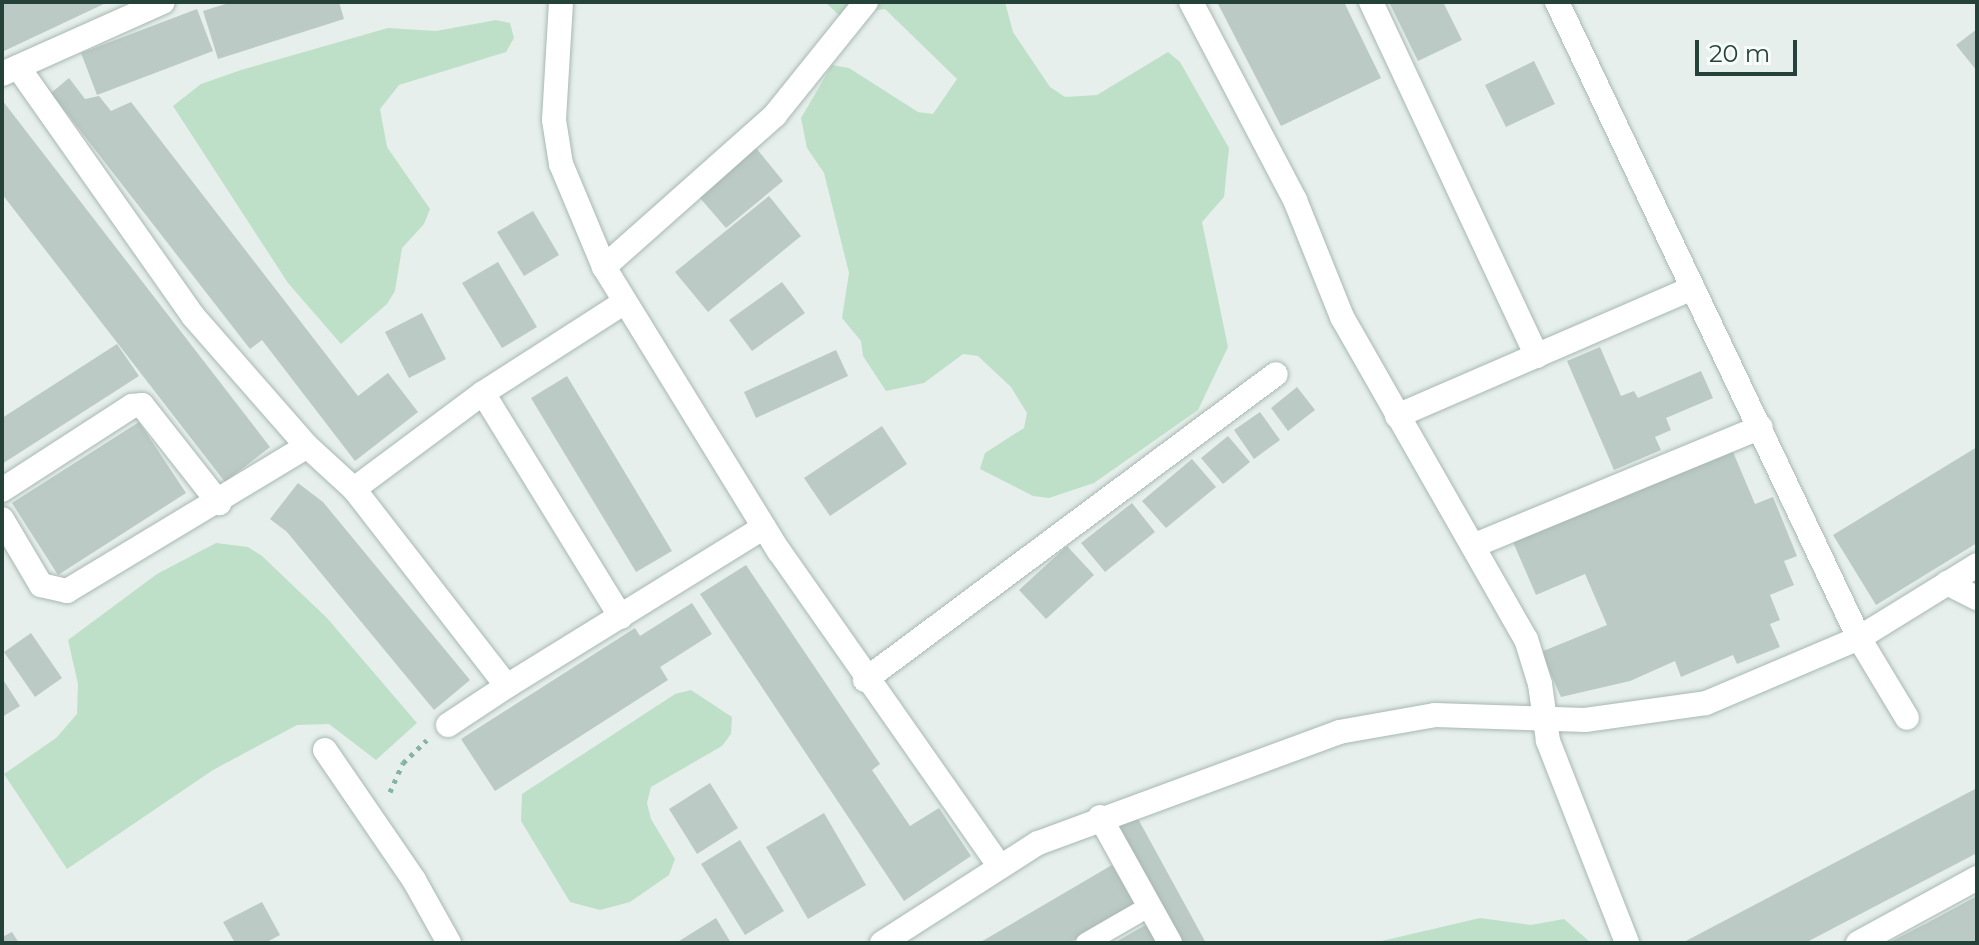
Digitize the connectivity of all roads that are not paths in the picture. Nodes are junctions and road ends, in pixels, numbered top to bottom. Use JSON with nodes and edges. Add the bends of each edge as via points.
{"nodes":[{"id":1,"x":163,"y":2,"type":"edge"},
{"id":2,"x":561,"y":2,"type":"edge"},
{"id":3,"x":866,"y":2,"type":"edge"},
{"id":4,"x":1191,"y":2,"type":"edge"},
{"id":5,"x":1371,"y":2,"type":"edge"},
{"id":6,"x":1557,"y":2,"type":"edge"},
{"id":7,"x":134,"y":7,"type":"edge"},
{"id":8,"x":10,"y":70,"type":"edge"},
{"id":9,"x":604,"y":267,"type":"junction"},
{"id":10,"x":1693,"y":288,"type":"junction"},
{"id":11,"x":623,"y":303,"type":"junction"},
{"id":12,"x":1537,"y":356,"type":"junction"},
{"id":13,"x":1276,"y":374,"type":"dead end"},
{"id":14,"x":483,"y":393,"type":"junction"},
{"id":15,"x":1397,"y":416,"type":"junction"},
{"id":16,"x":1761,"y":427,"type":"junction"},
{"id":17,"x":307,"y":446,"type":"junction"},
{"id":18,"x":354,"y":489,"type":"junction"},
{"id":19,"x":2,"y":490,"type":"edge"},
{"id":20,"x":219,"y":503,"type":"junction"},
{"id":21,"x":2,"y":519,"type":"edge"},
{"id":22,"x":764,"y":527,"type":"junction"},
{"id":23,"x":1475,"y":545,"type":"junction"},
{"id":24,"x":1977,"y":565,"type":"edge"},
{"id":25,"x":1947,"y":583,"type":"junction"},
{"id":26,"x":1977,"y":598,"type":"edge"},
{"id":27,"x":621,"y":617,"type":"junction"},
{"id":28,"x":1859,"y":638,"type":"junction"},
{"id":29,"x":865,"y":680,"type":"junction"},
{"id":30,"x":507,"y":686,"type":"junction"},
{"id":31,"x":1542,"y":717,"type":"junction"},
{"id":32,"x":1907,"y":718,"type":"dead end"},
{"id":33,"x":448,"y":725,"type":"road end"},
{"id":34,"x":325,"y":750,"type":"dead end"},
{"id":35,"x":1100,"y":817,"type":"junction"},
{"id":36,"x":998,"y":864,"type":"junction"},
{"id":37,"x":1977,"y":878,"type":"edge"},
{"id":38,"x":1138,"y":913,"type":"dead end"},
{"id":39,"x":449,"y":943,"type":"edge"},
{"id":40,"x":882,"y":943,"type":"edge"},
{"id":41,"x":1086,"y":943,"type":"edge"},
{"id":42,"x":1170,"y":943,"type":"edge"},
{"id":43,"x":1627,"y":943,"type":"edge"},
{"id":44,"x":1858,"y":943,"type":"edge"}],
"edges":[{"from":1,"to":7,"type":"street"},
{"from":2,"to":9,"type":"street","via":[[556,135],[561,164]]},
{"from":3,"to":9,"type":"street","via":[[775,115]]},
{"from":4,"to":15,"type":"street","via":[[1295,200],[1342,317]]},
{"from":5,"to":12,"type":"street"},
{"from":6,"to":10,"type":"street"},
{"from":7,"to":8,"type":"street"},
{"from":8,"to":17,"type":"street","via":[[193,316]]},
{"from":9,"to":11,"type":"street"},
{"from":10,"to":12,"type":"street"},
{"from":10,"to":16,"type":"street"},
{"from":11,"to":14,"type":"street"},
{"from":11,"to":22,"type":"street"},
{"from":12,"to":15,"type":"street"},
{"from":13,"to":29,"type":"street"},
{"from":14,"to":18,"type":"street"},
{"from":14,"to":27,"type":"street"},
{"from":15,"to":23,"type":"street"},
{"from":16,"to":23,"type":"street"},
{"from":16,"to":28,"type":"street"},
{"from":17,"to":18,"type":"street"},
{"from":17,"to":20,"type":"street"},
{"from":18,"to":30,"type":"street"},
{"from":19,"to":20,"type":"street","via":[[132,406],[142,405]]},
{"from":20,"to":21,"type":"street","via":[[60,592],[41,585]]},
{"from":22,"to":27,"type":"street"},
{"from":22,"to":29,"type":"street"},
{"from":23,"to":31,"type":"street","via":[[1526,639],[1540,684]]},
{"from":24,"to":25,"type":"street"},
{"from":25,"to":26,"type":"street"},
{"from":25,"to":28,"type":"street"},
{"from":27,"to":30,"type":"street"},
{"from":28,"to":31,"type":"street","via":[[1706,703],[1585,720]]},
{"from":28,"to":32,"type":"street"},
{"from":29,"to":36,"type":"street"},
{"from":30,"to":33,"type":"street"},
{"from":31,"to":35,"type":"street","via":[[1435,715],[1339,732]]},
{"from":31,"to":43,"type":"street"},
{"from":34,"to":39,"type":"street"},
{"from":35,"to":36,"type":"street"},
{"from":35,"to":42,"type":"street"},
{"from":36,"to":40,"type":"street"},
{"from":37,"to":44,"type":"street"},
{"from":38,"to":41,"type":"lane"}]}
